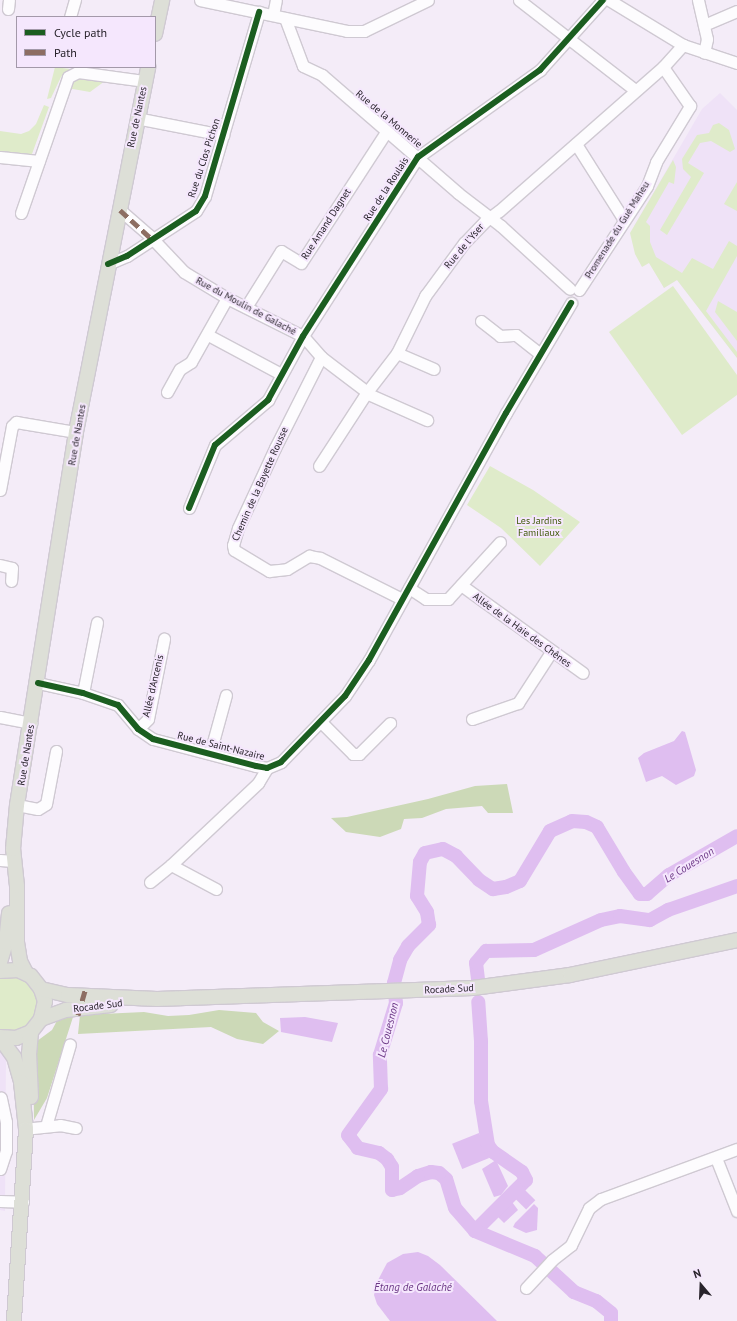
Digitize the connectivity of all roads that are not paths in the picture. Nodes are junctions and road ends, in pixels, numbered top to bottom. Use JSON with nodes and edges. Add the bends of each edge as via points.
{"nodes":[{"id":1,"x":75,"y":0,"type":"edge"},
{"id":2,"x":162,"y":0,"type":"edge"},
{"id":3,"x":200,"y":0,"type":"edge"},
{"id":4,"x":276,"y":0,"type":"edge"},
{"id":5,"x":428,"y":0,"type":"edge"},
{"id":6,"x":519,"y":0,"type":"edge"},
{"id":7,"x":603,"y":0,"type":"edge"},
{"id":8,"x":610,"y":0,"type":"edge"},
{"id":9,"x":698,"y":0,"type":"edge"},
{"id":10,"x":414,"y":3,"type":"edge"},
{"id":11,"x":737,"y":10,"type":"edge"},
{"id":12,"x":258,"y":12,"type":"junction"},
{"id":13,"x":273,"y":15,"type":"junction"},
{"id":14,"x":70,"y":16,"type":"edge"},
{"id":15,"x":284,"y":18,"type":"junction"},
{"id":16,"x":704,"y":25,"type":"junction"},
{"id":17,"x":156,"y":29,"type":"edge"},
{"id":18,"x":569,"y":38,"type":"junction"},
{"id":19,"x":683,"y":45,"type":"junction"},
{"id":20,"x":704,"y":53,"type":"junction"},
{"id":21,"x":737,"y":63,"type":"edge"},
{"id":22,"x":664,"y":67,"type":"junction"},
{"id":23,"x":148,"y":68,"type":"edge"},
{"id":24,"x":145,"y":81,"type":"junction"},
{"id":25,"x":635,"y":90,"type":"junction"},
{"id":26,"x":136,"y":118,"type":"junction"},
{"id":27,"x":386,"y":132,"type":"junction"},
{"id":28,"x":223,"y":134,"type":"junction"},
{"id":29,"x":576,"y":144,"type":"junction"},
{"id":30,"x":0,"y":157,"type":"edge"},
{"id":31,"x":418,"y":157,"type":"junction"},
{"id":32,"x":39,"y":161,"type":"junction"},
{"id":33,"x":120,"y":210,"type":"junction"},
{"id":34,"x":21,"y":213,"type":"dead end"},
{"id":35,"x":490,"y":218,"type":"junction"},
{"id":36,"x":624,"y":220,"type":"junction"},
{"id":37,"x":153,"y":240,"type":"junction"},
{"id":38,"x":108,"y":264,"type":"junction"},
{"id":39,"x":574,"y":290,"type":"junction"},
{"id":40,"x":227,"y":298,"type":"junction"},
{"id":41,"x":246,"y":307,"type":"junction"},
{"id":42,"x":481,"y":320,"type":"dead end"},
{"id":43,"x":208,"y":335,"type":"junction"},
{"id":44,"x":303,"y":336,"type":"junction"},
{"id":45,"x":397,"y":353,"type":"junction"},
{"id":46,"x":540,"y":354,"type":"junction"},
{"id":47,"x":321,"y":357,"type":"junction"},
{"id":48,"x":434,"y":369,"type":"dead end"},
{"id":49,"x":281,"y":374,"type":"junction"},
{"id":50,"x":167,"y":392,"type":"dead end"},
{"id":51,"x":367,"y":392,"type":"junction"},
{"id":52,"x":427,"y":420,"type":"dead end"},
{"id":53,"x":76,"y":432,"type":"junction"},
{"id":54,"x":319,"y":466,"type":"dead end"},
{"id":55,"x":0,"y":490,"type":"edge"},
{"id":56,"x":190,"y":508,"type":"dead end"},
{"id":57,"x":500,"y":542,"type":"dead end"},
{"id":58,"x":0,"y":565,"type":"edge"},
{"id":59,"x":11,"y":581,"type":"dead end"},
{"id":60,"x":461,"y":586,"type":"junction"},
{"id":61,"x":409,"y":588,"type":"junction"},
{"id":62,"x":402,"y":599,"type":"junction"},
{"id":63,"x":97,"y":622,"type":"dead end"},
{"id":64,"x":164,"y":639,"type":"dead end"},
{"id":65,"x":551,"y":652,"type":"junction"},
{"id":66,"x":583,"y":673,"type":"dead end"},
{"id":67,"x":38,"y":683,"type":"junction"},
{"id":68,"x":83,"y":693,"type":"junction"},
{"id":69,"x":226,"y":695,"type":"dead end"},
{"id":70,"x":0,"y":717,"type":"edge"},
{"id":71,"x":472,"y":719,"type":"dead end"},
{"id":72,"x":31,"y":723,"type":"junction"},
{"id":73,"x":322,"y":723,"type":"junction"},
{"id":74,"x":390,"y":723,"type":"dead end"},
{"id":75,"x":138,"y":729,"type":"junction"},
{"id":76,"x":56,"y":751,"type":"dead end"},
{"id":77,"x":210,"y":753,"type":"junction"},
{"id":78,"x":267,"y":768,"type":"junction"},
{"id":79,"x":17,"y":805,"type":"junction"},
{"id":80,"x":7,"y":860,"type":"edge"},
{"id":81,"x":171,"y":865,"type":"junction"},
{"id":82,"x":14,"y":875,"type":"junction"},
{"id":83,"x":150,"y":882,"type":"dead end"},
{"id":84,"x":216,"y":889,"type":"dead end"},
{"id":85,"x":737,"y":940,"type":"edge"},
{"id":86,"x":0,"y":962,"type":"edge"},
{"id":87,"x":0,"y":971,"type":"edge"},
{"id":88,"x":26,"y":974,"type":"junction"},
{"id":89,"x":41,"y":989,"type":"junction"},
{"id":90,"x":157,"y":999,"type":"junction"},
{"id":91,"x":41,"y":1019,"type":"junction"},
{"id":92,"x":31,"y":1032,"type":"junction"},
{"id":93,"x":0,"y":1038,"type":"edge"},
{"id":94,"x":70,"y":1044,"type":"dead end"},
{"id":95,"x":0,"y":1098,"type":"edge"},
{"id":96,"x":35,"y":1125,"type":"junction"},
{"id":97,"x":76,"y":1128,"type":"dead end"},
{"id":98,"x":737,"y":1149,"type":"edge"},
{"id":99,"x":716,"y":1158,"type":"junction"},
{"id":100,"x":0,"y":1169,"type":"edge"},
{"id":101,"x":0,"y":1201,"type":"edge"},
{"id":102,"x":23,"y":1202,"type":"junction"},
{"id":103,"x":737,"y":1211,"type":"edge"},
{"id":104,"x":526,"y":1288,"type":"dead end"},
{"id":105,"x":14,"y":1321,"type":"edge"}],
"edges":[{"from":1,"to":14,"type":"street"},
{"from":2,"to":17,"type":"main road"},
{"from":3,"to":12,"type":"street"},
{"from":4,"to":13,"type":"street"},
{"from":5,"to":10,"type":"street"},
{"from":6,"to":18,"type":"street"},
{"from":7,"to":18,"type":"street","name":"Rue de la Roulais"},
{"from":8,"to":19,"type":"street"},
{"from":9,"to":16,"type":"street"},
{"from":10,"to":15,"type":"street","via":[[364,31],[346,31]]},
{"from":11,"to":16,"type":"street"},
{"from":12,"to":13,"type":"street"},
{"from":12,"to":28,"type":"street","name":"Rue du Clos Pichon"},
{"from":13,"to":15,"type":"street"},
{"from":15,"to":27,"type":"street","name":"Rue de la Monnerie","via":[[303,66],[322,75]]},
{"from":16,"to":20,"type":"street","via":[[707,39]]},
{"from":18,"to":25,"type":"street"},
{"from":18,"to":31,"type":"street","name":"Rue de la Roulais","via":[[540,70]]},
{"from":19,"to":20,"type":"street"},
{"from":19,"to":22,"type":"street","name":"Rue de l'Yser"},
{"from":20,"to":21,"type":"street"},
{"from":22,"to":25,"type":"street","name":"Rue de l'Yser"},
{"from":22,"to":36,"type":"street","name":"Promenade du Gué Maheu","via":[[690,106],[656,162],[647,186]]},
{"from":23,"to":24,"type":"main road","name":"Rue de Nantes"},
{"from":24,"to":26,"type":"main road","name":"Rue de Nantes"},
{"from":24,"to":32,"type":"street","via":[[78,72],[68,77]]},
{"from":25,"to":29,"type":"street","name":"Rue de l'Yser"},
{"from":26,"to":28,"type":"street"},
{"from":26,"to":33,"type":"main road","name":"Rue de Nantes"},
{"from":27,"to":31,"type":"street","name":"Rue de la Monnerie"},
{"from":27,"to":41,"type":"street","name":"Rue Amand Dagnet","via":[[301,263],[281,251]]},
{"from":28,"to":37,"type":"street","name":"Rue du Clos Pichon","via":[[205,196],[196,211]]},
{"from":29,"to":35,"type":"street","name":"Rue de l'Yser"},
{"from":29,"to":36,"type":"street"},
{"from":30,"to":32,"type":"street"},
{"from":31,"to":35,"type":"street","name":"Rue de la Monnerie"},
{"from":31,"to":44,"type":"street","name":"Rue de la Roulais"},
{"from":32,"to":34,"type":"street"},
{"from":33,"to":37,"type":"street","name":"Rue du Moulin de Galaché"},
{"from":33,"to":38,"type":"main road","name":"Rue de Nantes"},
{"from":35,"to":39,"type":"street","name":"Rue de la Monnerie"},
{"from":35,"to":45,"type":"street","name":"Rue de l'Yser","via":[[464,243],[425,296]]},
{"from":36,"to":39,"type":"street","name":"Promenade du Gué Maheu"},
{"from":37,"to":38,"type":"street","name":"Rue du Clos Pichon"},
{"from":37,"to":40,"type":"street","name":"Rue du Moulin de Galaché","via":[[184,272]]},
{"from":38,"to":53,"type":"main road","name":"Rue de Nantes"},
{"from":39,"to":46,"type":"street","name":"Rue de Saint-Nazaire","via":[[566,294],[571,303]]},
{"from":40,"to":41,"type":"street","name":"Rue du Moulin de Galaché"},
{"from":40,"to":43,"type":"street"},
{"from":41,"to":44,"type":"street","name":"Rue du Moulin de Galaché"},
{"from":42,"to":46,"type":"street","via":[[500,336],[516,335]]},
{"from":43,"to":49,"type":"street"},
{"from":43,"to":50,"type":"street","via":[[191,362],[180,369]]},
{"from":44,"to":47,"type":"street"},
{"from":44,"to":49,"type":"street","name":"Rue de la Roulais"},
{"from":45,"to":48,"type":"street"},
{"from":45,"to":51,"type":"street","name":"Rue de l'Yser"},
{"from":46,"to":61,"type":"street","name":"Rue de Saint-Nazaire"},
{"from":47,"to":51,"type":"street"},
{"from":47,"to":62,"type":"street","name":"Chemin de la Bayette Rousse","via":[[243,517],[232,545],[234,550],[269,571],[287,569],[309,556],[320,558]]},
{"from":49,"to":56,"type":"street","name":"Rue de la Roulais","via":[[268,400],[215,445]]},
{"from":51,"to":52,"type":"street"},
{"from":51,"to":54,"type":"street","name":"Rue de l'Yser"},
{"from":53,"to":55,"type":"street","via":[[16,422],[12,426]]},
{"from":53,"to":67,"type":"main road","name":"Rue de Nantes"},
{"from":57,"to":60,"type":"street"},
{"from":58,"to":59,"type":"street","via":[[12,568]]},
{"from":60,"to":61,"type":"street","via":[[448,599],[426,599]]},
{"from":60,"to":65,"type":"street","name":"Allée de la Haie des Chênes"},
{"from":61,"to":62,"type":"street","name":"Rue de Saint-Nazaire"},
{"from":62,"to":73,"type":"street","name":"Rue de Saint-Nazaire","via":[[346,696]]},
{"from":63,"to":68,"type":"street"},
{"from":64,"to":75,"type":"street","name":"Allée d'Ancenis","via":[[148,719]]},
{"from":65,"to":66,"type":"street","name":"Allée de la Haie des Chênes"},
{"from":65,"to":71,"type":"street","via":[[518,703]]},
{"from":67,"to":68,"type":"street","name":"Rue de Saint-Nazaire"},
{"from":67,"to":72,"type":"main road","name":"Rue de Nantes"},
{"from":68,"to":75,"type":"street","name":"Rue de Saint-Nazaire","via":[[118,705]]},
{"from":69,"to":77,"type":"street"},
{"from":70,"to":72,"type":"street"},
{"from":72,"to":79,"type":"main road","name":"Rue de Nantes"},
{"from":73,"to":74,"type":"street","via":[[352,754],[359,754]]},
{"from":73,"to":78,"type":"street","name":"Rue de Saint-Nazaire","via":[[281,762]]},
{"from":75,"to":77,"type":"street","name":"Rue de Saint-Nazaire","via":[[153,739]]},
{"from":76,"to":79,"type":"street","via":[[46,804],[38,809]]},
{"from":77,"to":78,"type":"street","name":"Rue de Saint-Nazaire"},
{"from":78,"to":81,"type":"street","via":[[258,783]]},
{"from":79,"to":80,"type":"main road","name":"Rue de Nantes"},
{"from":80,"to":82,"type":"main road","name":"Rue de Nantes"},
{"from":81,"to":83,"type":"street"},
{"from":81,"to":84,"type":"street"},
{"from":82,"to":86,"type":"main road","name":"Rue de Nantes","via":[[10,883],[6,942]]},
{"from":82,"to":88,"type":"main road","name":"Rue de Nantes","via":[[17,886],[18,955]]},
{"from":85,"to":90,"type":"main road","name":"Rocade Sud","via":[[515,984],[385,992]]},
{"from":87,"to":88,"type":"main road","via":[[10,969]]},
{"from":88,"to":89,"type":"main road"},
{"from":89,"to":90,"type":"main road","name":"Rocade Sud","via":[[68,995]]},
{"from":89,"to":91,"type":"main road","via":[[45,1007]]},
{"from":90,"to":91,"type":"main road","name":"Rocade Sud","via":[[66,1010]]},
{"from":91,"to":92,"type":"main road"},
{"from":92,"to":93,"type":"main road","via":[[16,1038]]},
{"from":92,"to":96,"type":"main road","via":[[29,1068]]},
{"from":93,"to":96,"type":"main road","via":[[14,1057]]},
{"from":94,"to":96,"type":"street"},
{"from":95,"to":100,"type":"street","via":[[6,1122],[6,1151]]},
{"from":96,"to":97,"type":"street"},
{"from":96,"to":102,"type":"main road"},
{"from":98,"to":99,"type":"street"},
{"from":99,"to":103,"type":"street"},
{"from":99,"to":104,"type":"street","via":[[601,1199],[588,1208],[571,1244]]},
{"from":101,"to":102,"type":"street"},
{"from":102,"to":105,"type":"main road"}]}
